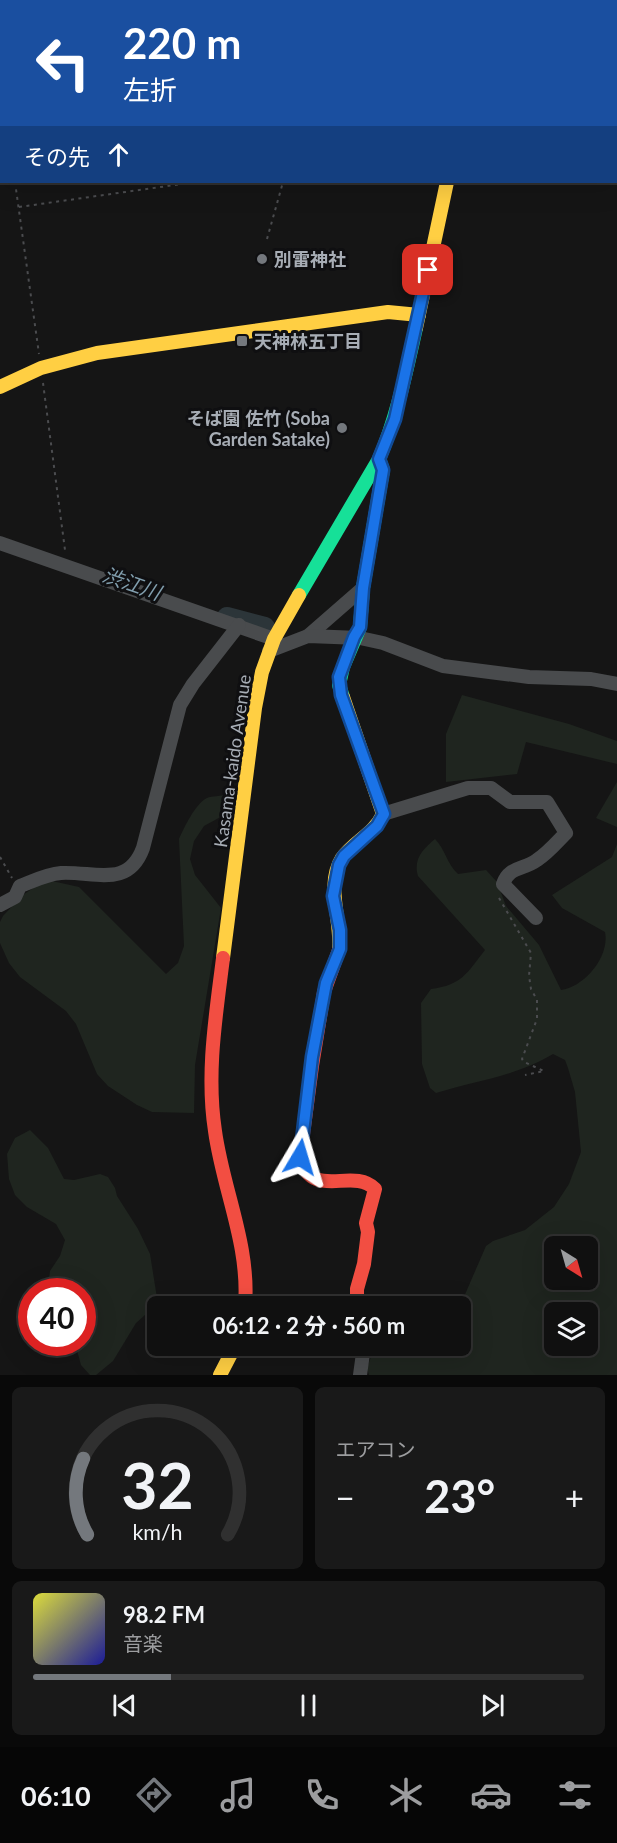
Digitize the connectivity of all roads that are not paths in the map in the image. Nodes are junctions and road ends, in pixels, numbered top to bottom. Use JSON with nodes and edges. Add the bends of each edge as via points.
{"nodes":[{"id":1,"x":447,"y":183,"type":"edge"},
{"id":2,"x":418,"y":315,"type":"junction"},
{"id":3,"x":0,"y":387,"type":"edge"},
{"id":4,"x":379,"y":459,"type":"junction"},
{"id":5,"x":0,"y":543,"type":"edge"},
{"id":6,"x":363,"y":588,"type":"junction"},
{"id":7,"x":239,"y":625,"type":"junction"},
{"id":8,"x":308,"y":636,"type":"junction"},
{"id":9,"x":354,"y":637,"type":"junction"},
{"id":10,"x":271,"y":645,"type":"junction"},
{"id":11,"x":617,"y":684,"type":"edge"},
{"id":12,"x":384,"y":814,"type":"junction"},
{"id":13,"x":0,"y":905,"type":"edge"},
{"id":14,"x":536,"y":918,"type":"dead end"},
{"id":15,"x":246,"y":1296,"type":"edge"},
{"id":16,"x":357,"y":1296,"type":"edge"},
{"id":17,"x":230,"y":1356,"type":"edge"},
{"id":18,"x":363,"y":1356,"type":"edge"},
{"id":19,"x":220,"y":1375,"type":"edge"},
{"id":20,"x":360,"y":1375,"type":"edge"}],
"edges":[{"from":1,"to":2,"type":"street","name":"Kasama-kaido Avenue"},
{"from":2,"to":3,"type":"street","via":[[388,312],[97,353],[41,368]]},
{"from":2,"to":4,"type":"street","name":"Kasama-kaido Avenue","via":[[395,419]]},
{"from":4,"to":6,"type":"street","via":[[383,470]]},
{"from":4,"to":10,"type":"street","name":"Kasama-kaido Avenue"},
{"from":5,"to":7,"type":"street"},
{"from":6,"to":8,"type":"street"},
{"from":6,"to":9,"type":"street","via":[[360,627]]},
{"from":7,"to":10,"type":"street"},
{"from":7,"to":13,"type":"street","via":[[183,697],[143,848],[135,864],[113,876],[62,873],[39,879],[18,887],[15,897]]},
{"from":8,"to":9,"type":"street"},
{"from":8,"to":10,"type":"street"},
{"from":9,"to":11,"type":"street","via":[[383,643],[443,666]]},
{"from":9,"to":12,"type":"street","via":[[339,685]]},
{"from":10,"to":15,"type":"street","name":"Kasama-kaido Avenue","via":[[255,708],[211,1076],[212,1113],[243,1253]]},
{"from":12,"to":14,"type":"street","via":[[468,788],[491,788],[510,802],[548,802],[566,833],[534,862],[516,868],[503,884]]},
{"from":12,"to":16,"type":"street","via":[[339,865],[333,896],[340,949],[326,983],[300,1157],[305,1172],[318,1180],[348,1181],[375,1189],[366,1223],[368,1232]]},
{"from":17,"to":19,"type":"street"},
{"from":18,"to":20,"type":"street"}]}
